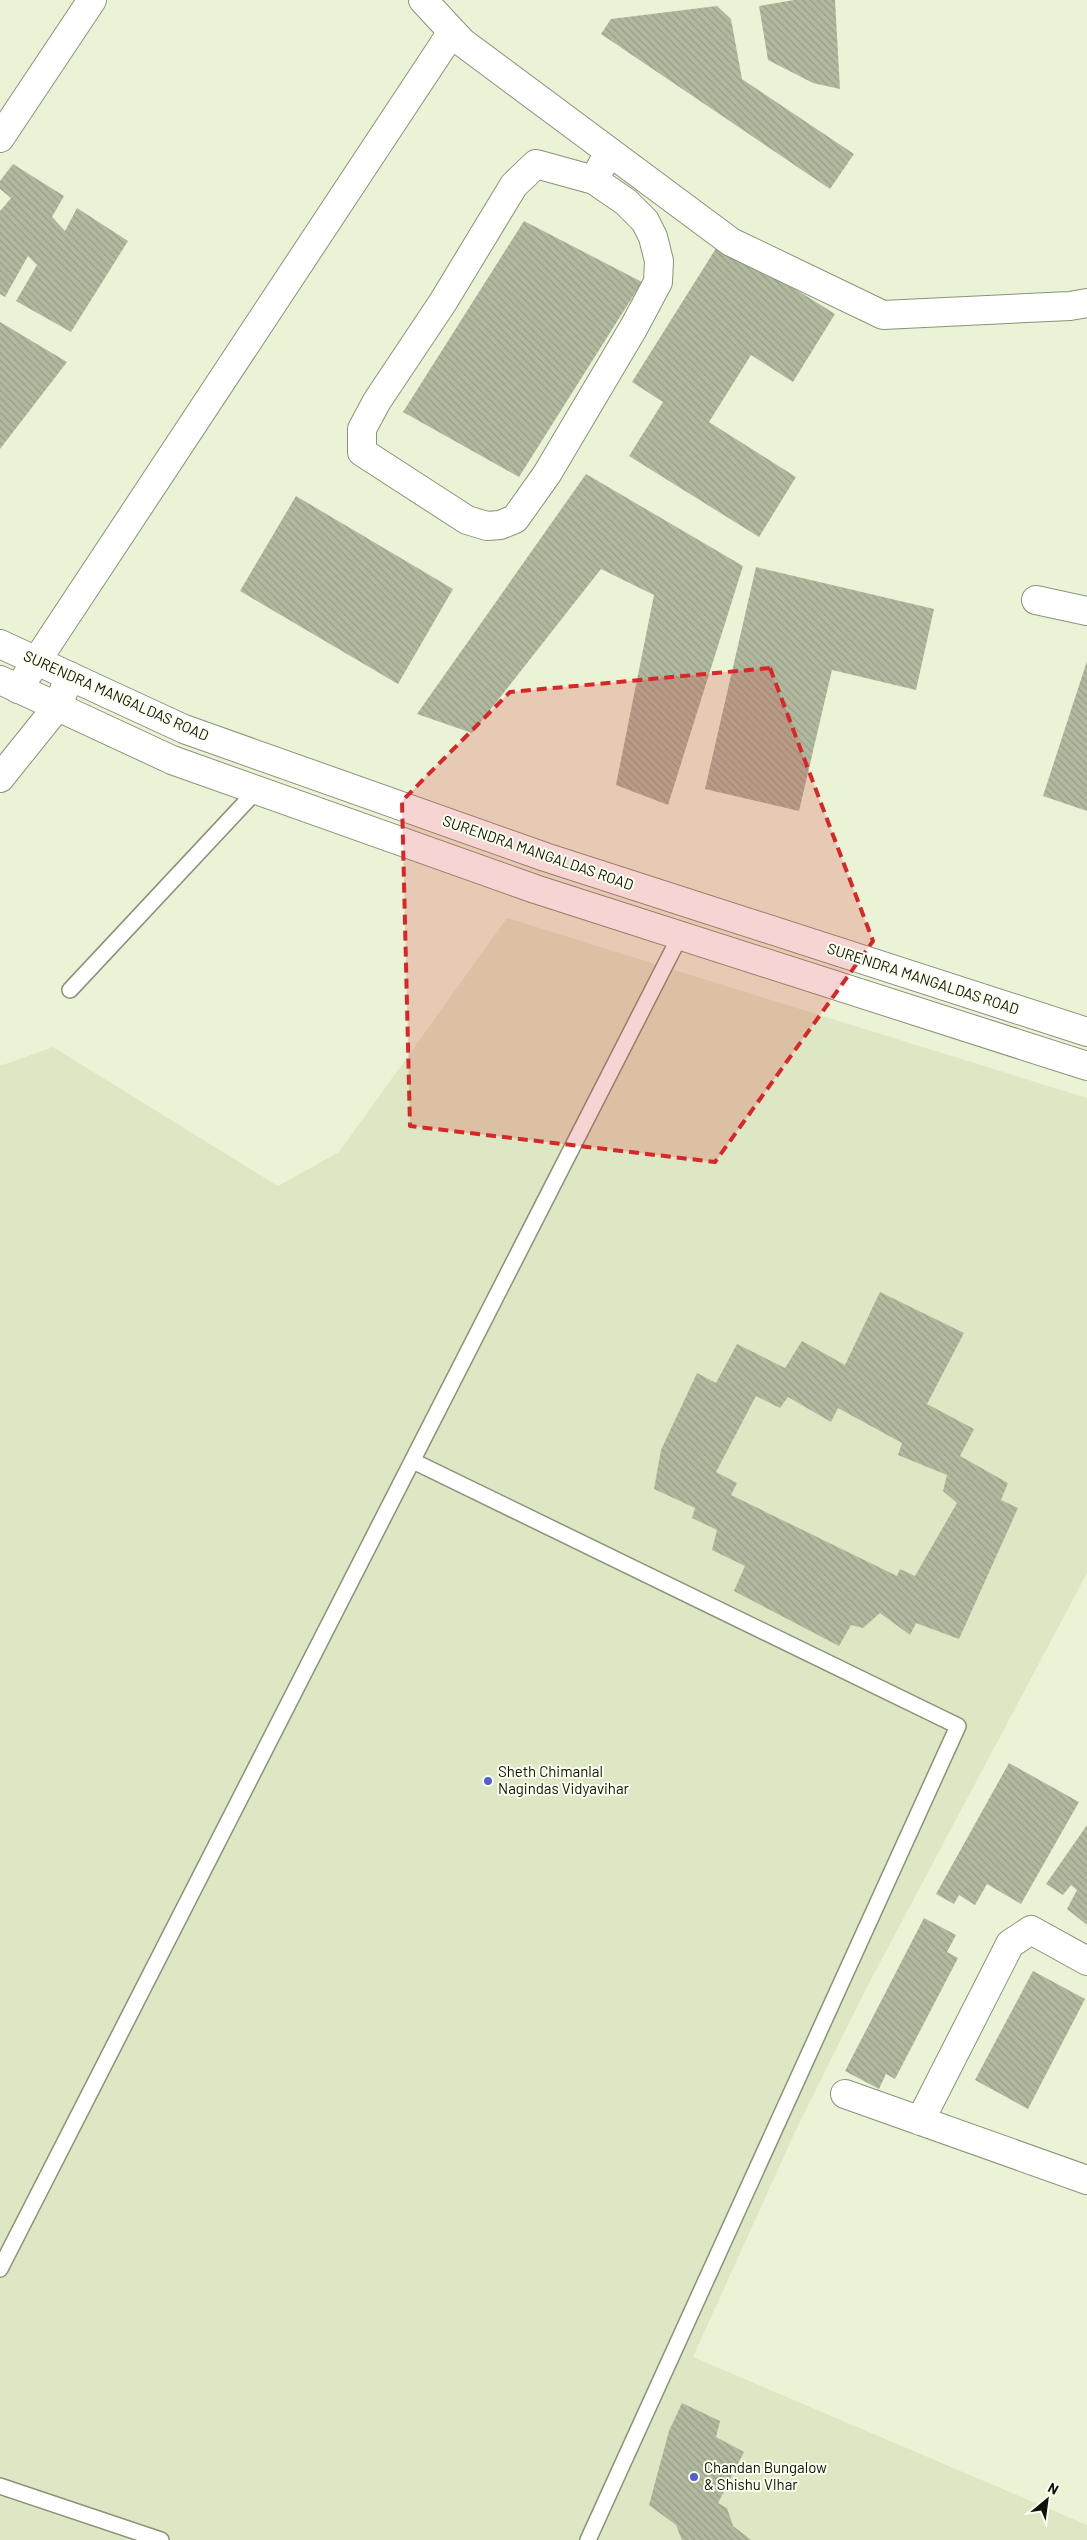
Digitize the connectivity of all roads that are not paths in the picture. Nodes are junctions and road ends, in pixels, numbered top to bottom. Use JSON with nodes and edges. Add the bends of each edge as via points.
{"nodes":[{"id":1,"x":92,"y":0,"type":"edge"},
{"id":2,"x":423,"y":0,"type":"edge"},
{"id":3,"x":452,"y":32,"type":"junction"},
{"id":4,"x":0,"y":138,"type":"edge"},
{"id":5,"x":609,"y":152,"type":"junction"},
{"id":6,"x":594,"y":180,"type":"junction"},
{"id":7,"x":1087,"y":303,"type":"edge"},
{"id":8,"x":1036,"y":600,"type":"dead end"},
{"id":9,"x":1087,"y":611,"type":"edge"},
{"id":10,"x":0,"y":644,"type":"edge"},
{"id":11,"x":36,"y":660,"type":"junction"},
{"id":12,"x":70,"y":676,"type":"junction"},
{"id":13,"x":9,"y":684,"type":"edge"},
{"id":14,"x":57,"y":706,"type":"junction"},
{"id":15,"x":0,"y":778,"type":"edge"},
{"id":16,"x":257,"y":790,"type":"junction"},
{"id":17,"x":680,"y":936,"type":"junction"},
{"id":18,"x":70,"y":990,"type":"dead end"},
{"id":19,"x":1087,"y":1032,"type":"edge"},
{"id":20,"x":1087,"y":1066,"type":"edge"},
{"id":21,"x":413,"y":1461,"type":"junction"},
{"id":22,"x":1087,"y":1961,"type":"edge"},
{"id":23,"x":845,"y":2094,"type":"dead end"},
{"id":24,"x":920,"y":2121,"type":"junction"},
{"id":25,"x":1087,"y":2180,"type":"edge"},
{"id":26,"x":0,"y":2269,"type":"edge"},
{"id":27,"x":0,"y":2486,"type":"edge"},
{"id":28,"x":161,"y":2540,"type":"edge"},
{"id":29,"x":588,"y":2540,"type":"edge"}],
"edges":[{"from":1,"to":4,"type":"street"},
{"from":2,"to":3,"type":"street"},
{"from":3,"to":5,"type":"street"},
{"from":3,"to":11,"type":"street"},
{"from":5,"to":6,"type":"street"},
{"from":5,"to":7,"type":"street","via":[[731,242],[883,315]]},
{"from":6,"to":6,"type":"street","via":[[536,164],[514,185],[362,428],[362,452],[467,520],[487,526],[515,520],[546,474],[658,282],[659,261],[645,221],[626,202]]},
{"from":8,"to":9,"type":"street"},
{"from":10,"to":11,"type":"street","name":"SURENDRA MANGALDAS ROAD"},
{"from":11,"to":12,"type":"street","name":"SURENDRA MANGALDAS ROAD"},
{"from":11,"to":13,"type":"street"},
{"from":12,"to":14,"type":"street"},
{"from":12,"to":19,"type":"street","name":"SURENDRA MANGALDAS ROAD","via":[[184,729],[545,857]]},
{"from":13,"to":14,"type":"street"},
{"from":14,"to":15,"type":"street"},
{"from":14,"to":16,"type":"street","via":[[172,760]]},
{"from":16,"to":17,"type":"street","via":[[535,889]]},
{"from":16,"to":18,"type":"lane"},
{"from":17,"to":20,"type":"street"},
{"from":17,"to":21,"type":"lane"},
{"from":21,"to":26,"type":"lane"},
{"from":21,"to":29,"type":"lane","via":[[958,1726]]},
{"from":22,"to":24,"type":"street","via":[[1030,1930],[1010,1944]]},
{"from":23,"to":24,"type":"street"},
{"from":24,"to":25,"type":"street"},
{"from":27,"to":28,"type":"lane"}]}
